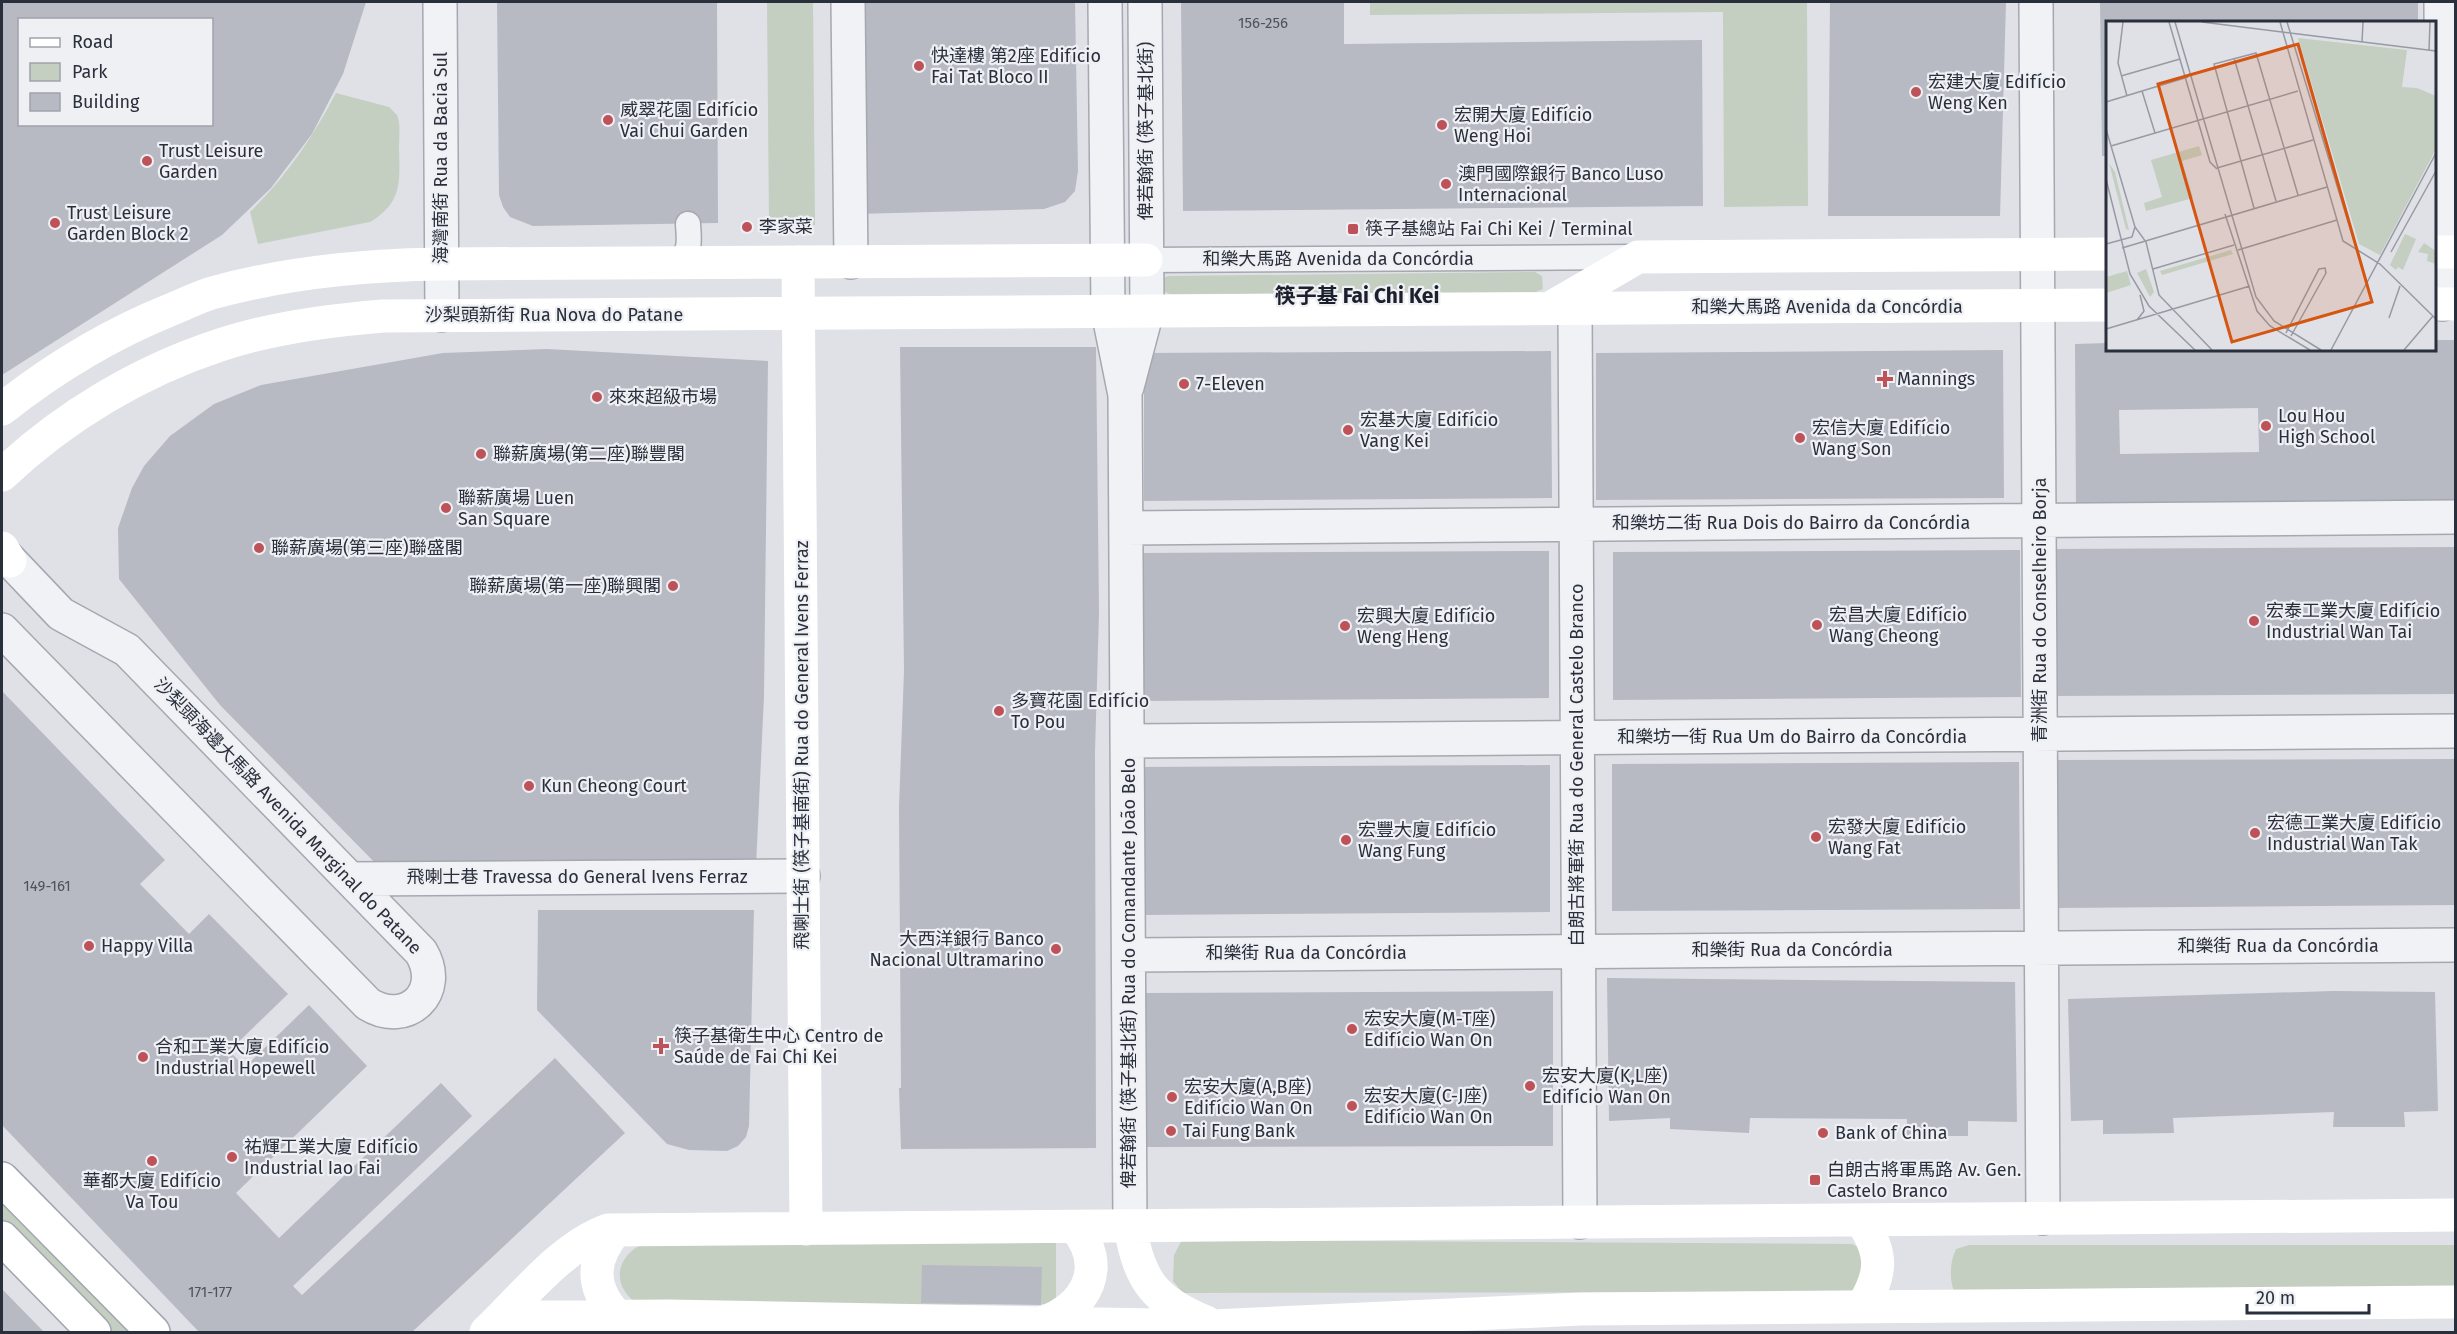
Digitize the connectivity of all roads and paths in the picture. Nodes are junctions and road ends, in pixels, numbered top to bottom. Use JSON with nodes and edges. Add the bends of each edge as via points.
{"nodes":[{"id":1,"x":440,"y":2,"type":"edge"},
{"id":2,"x":849,"y":2,"type":"edge"},
{"id":3,"x":1105,"y":2,"type":"edge"},
{"id":4,"x":1145,"y":2,"type":"edge"},
{"id":5,"x":2036,"y":2,"type":"edge"},
{"id":6,"x":2441,"y":2,"type":"edge"},
{"id":7,"x":688,"y":224,"type":"dead end"},
{"id":8,"x":2444,"y":252,"type":"edge"},
{"id":9,"x":2106,"y":254,"type":"edge"},
{"id":10,"x":2038,"y":255,"type":"junction"},
{"id":11,"x":1638,"y":257,"type":"junction"},
{"id":12,"x":691,"y":258,"type":"junction"},
{"id":13,"x":1107,"y":260,"type":"junction"},
{"id":14,"x":1146,"y":260,"type":"junction"},
{"id":15,"x":798,"y":262,"type":"junction"},
{"id":16,"x":851,"y":262,"type":"junction"},
{"id":17,"x":442,"y":264,"type":"junction"},
{"id":18,"x":2444,"y":304,"type":"edge"},
{"id":19,"x":2106,"y":305,"type":"edge"},
{"id":20,"x":2038,"y":306,"type":"junction"},
{"id":21,"x":1561,"y":309,"type":"junction"},
{"id":22,"x":1108,"y":311,"type":"junction"},
{"id":23,"x":1147,"y":311,"type":"junction"},
{"id":24,"x":798,"y":314,"type":"junction"},
{"id":25,"x":442,"y":315,"type":"junction"},
{"id":26,"x":1125,"y":395,"type":"junction"},
{"id":27,"x":2,"y":409,"type":"edge"},
{"id":28,"x":4,"y":474,"type":"edge"},
{"id":29,"x":2456,"y":517,"type":"edge"},
{"id":30,"x":2039,"y":521,"type":"junction"},
{"id":31,"x":1576,"y":524,"type":"junction"},
{"id":32,"x":1126,"y":528,"type":"junction"},
{"id":33,"x":4,"y":554,"type":"edge"},
{"id":34,"x":2,"y":630,"type":"edge"},
{"id":35,"x":2456,"y":731,"type":"edge"},
{"id":36,"x":2040,"y":735,"type":"junction"},
{"id":37,"x":1577,"y":738,"type":"junction"},
{"id":38,"x":1128,"y":741,"type":"junction"},
{"id":39,"x":803,"y":876,"type":"junction"},
{"id":40,"x":350,"y":879,"type":"junction"},
{"id":41,"x":2456,"y":945,"type":"edge"},
{"id":42,"x":2042,"y":948,"type":"junction"},
{"id":43,"x":1578,"y":951,"type":"junction"},
{"id":44,"x":1129,"y":955,"type":"junction"},
{"id":45,"x":2,"y":1179,"type":"edge"},
{"id":46,"x":2456,"y":1215,"type":"edge"},
{"id":47,"x":2043,"y":1218,"type":"junction"},
{"id":48,"x":1861,"y":1220,"type":"junction"},
{"id":49,"x":1580,"y":1222,"type":"junction"},
{"id":50,"x":1131,"y":1226,"type":"junction"},
{"id":51,"x":1075,"y":1227,"type":"junction"},
{"id":52,"x":806,"y":1229,"type":"junction"},
{"id":53,"x":616,"y":1230,"type":"junction"},
{"id":54,"x":2,"y":1238,"type":"edge"},
{"id":55,"x":2456,"y":1302,"type":"edge"},
{"id":56,"x":1862,"y":1307,"type":"junction"},
{"id":57,"x":617,"y":1316,"type":"junction"},
{"id":58,"x":1042,"y":1323,"type":"junction"},
{"id":59,"x":1213,"y":1326,"type":"junction"},
{"id":60,"x":94,"y":1332,"type":"edge"},
{"id":61,"x":153,"y":1332,"type":"edge"},
{"id":62,"x":487,"y":1332,"type":"edge"}],
"edges":[{"from":1,"to":17,"type":"street","name":"海灣南街 Rua da Bacia Sul"},
{"from":2,"to":16,"type":"street"},
{"from":3,"to":13,"type":"street"},
{"from":4,"to":14,"type":"street","name":"俾若翰街 (筷子基北街)"},
{"from":5,"to":10,"type":"street","name":"青洲街 Rua do Conselheiro Borja"},
{"from":6,"to":8,"type":"street"},
{"from":7,"to":12,"type":"lane"},
{"from":8,"to":18,"type":"street"},
{"from":9,"to":10,"type":"street","name":"和樂大馬路 Avenida da Concórdia"},
{"from":10,"to":11,"type":"street","name":"和樂大馬路 Avenida da Concórdia"},
{"from":10,"to":20,"type":"street","name":"青洲街 Rua do Conselheiro Borja"},
{"from":11,"to":14,"type":"lane","name":"和樂大馬路 Avenida da Concórdia"},
{"from":11,"to":21,"type":"street","name":"和樂大馬路 Avenida da Concórdia"},
{"from":12,"to":15,"type":"street"},
{"from":12,"to":17,"type":"street"},
{"from":13,"to":14,"type":"street"},
{"from":13,"to":16,"type":"street"},
{"from":13,"to":22,"type":"street"},
{"from":14,"to":23,"type":"street","name":"俾若翰街 (筷子基北街)"},
{"from":15,"to":16,"type":"street"},
{"from":15,"to":24,"type":"street","name":"飛喇士街 (筷子基南街) Rua do General Ivens Ferraz"},
{"from":17,"to":25,"type":"street","name":"海灣南街 Rua da Bacia Sul"},
{"from":17,"to":27,"type":"street","via":[[319,271],[210,294],[125,328],[46,375]]},
{"from":19,"to":20,"type":"street","name":"和樂大馬路 Avenida da Concórdia"},
{"from":20,"to":21,"type":"street","name":"和樂大馬路 Avenida da Concórdia"},
{"from":20,"to":30,"type":"street","name":"青洲街 Rua do Conselheiro Borja"},
{"from":21,"to":23,"type":"street","name":"和樂大馬路 Avenida da Concórdia"},
{"from":21,"to":31,"type":"street","name":"白朗古將軍街 Rua do General Castelo Branco"},
{"from":22,"to":23,"type":"street","name":"沙梨頭新街 Rua Nova do Patane"},
{"from":22,"to":24,"type":"street","name":"沙梨頭新街 Rua Nova do Patane"},
{"from":22,"to":26,"type":"street"},
{"from":23,"to":26,"type":"street","name":"俾若翰街 (筷子基北街)"},
{"from":24,"to":25,"type":"street","name":"沙梨頭新街 Rua Nova do Patane"},
{"from":24,"to":39,"type":"street","name":"飛喇士街 (筷子基南街) Rua do General Ivens Ferraz"},
{"from":25,"to":28,"type":"street","name":"沙梨頭新街 Rua Nova do Patane","via":[[331,321],[221,344],[109,394]]},
{"from":26,"to":32,"type":"street","name":"俾若翰街 (筷子基北街) Rua do Comandante João Belo"},
{"from":29,"to":30,"type":"street","name":"和樂坊二街 Rua Dois do Bairro da Concórdia"},
{"from":30,"to":31,"type":"street","name":"和樂坊二街 Rua Dois do Bairro da Concórdia"},
{"from":30,"to":36,"type":"street","name":"青洲街 Rua do Conselheiro Borja"},
{"from":31,"to":32,"type":"street","name":"和樂坊二街 Rua Dois do Bairro da Concórdia"},
{"from":31,"to":37,"type":"street","name":"白朗古將軍街 Rua do General Castelo Branco"},
{"from":32,"to":38,"type":"street","name":"俾若翰街 (筷子基北街) Rua do Comandante João Belo"},
{"from":33,"to":40,"type":"street","name":"沙梨頭海邊大馬路 Avenida Marginal do Patane","via":[[61,614],[127,650]]},
{"from":34,"to":40,"type":"street","name":"沙梨頭海邊大馬路 Avenida Marginal do Patane","via":[[368,1004],[390,1013],[402,1012],[417,1002],[428,987],[427,962]]},
{"from":35,"to":36,"type":"street","name":"和樂坊一街 Rua Um do Bairro da Concórdia"},
{"from":36,"to":37,"type":"street","name":"和樂坊一街 Rua Um do Bairro da Concórdia"},
{"from":36,"to":42,"type":"street","name":"青洲街 Rua do Conselheiro Borja"},
{"from":37,"to":38,"type":"street","name":"和樂坊一街 Rua Um do Bairro da Concórdia"},
{"from":37,"to":43,"type":"street","name":"白朗古將軍街 Rua do General Castelo Branco"},
{"from":38,"to":44,"type":"street","name":"俾若翰街 (筷子基北街) Rua do Comandante João Belo"},
{"from":39,"to":40,"type":"street","name":"飛喇士巷 Travessa do General Ivens Ferraz"},
{"from":39,"to":52,"type":"street","name":"飛喇士街 (筷子基南街) Rua do General Ivens Ferraz"},
{"from":41,"to":42,"type":"street","name":"和樂街 Rua da Concórdia"},
{"from":42,"to":43,"type":"street","name":"和樂街 Rua da Concórdia"},
{"from":42,"to":47,"type":"street","name":"青洲街 Rua do Conselheiro Borja"},
{"from":43,"to":44,"type":"street","name":"和樂街 Rua da Concórdia"},
{"from":43,"to":49,"type":"street","name":"白朗古將軍街 Rua do General Castelo Branco"},
{"from":44,"to":50,"type":"street","name":"俾若翰街 (筷子基北街) Rua do Comandante João Belo"},
{"from":45,"to":61,"type":"street"},
{"from":46,"to":47,"type":"street"},
{"from":47,"to":48,"type":"street"},
{"from":48,"to":49,"type":"street"},
{"from":48,"to":56,"type":"street","via":[[1878,1254],[1878,1272]]},
{"from":49,"to":50,"type":"street"},
{"from":50,"to":51,"type":"street"},
{"from":50,"to":59,"type":"street","via":[[1136,1259],[1152,1288],[1177,1311]]},
{"from":51,"to":52,"type":"street"},
{"from":51,"to":58,"type":"street","via":[[1084,1238],[1091,1274],[1074,1306],[1060,1317]]},
{"from":52,"to":53,"type":"street"},
{"from":53,"to":57,"type":"street","via":[[604,1245],[597,1264],[597,1283],[604,1302]]},
{"from":53,"to":62,"type":"street","via":[[589,1237],[573,1248]]},
{"from":54,"to":60,"type":"street"},
{"from":55,"to":56,"type":"street"},
{"from":56,"to":59,"type":"street","via":[[1581,1309]]},
{"from":57,"to":58,"type":"street"},
{"from":57,"to":62,"type":"street","via":[[519,1317]]},
{"from":58,"to":59,"type":"street"}]}
